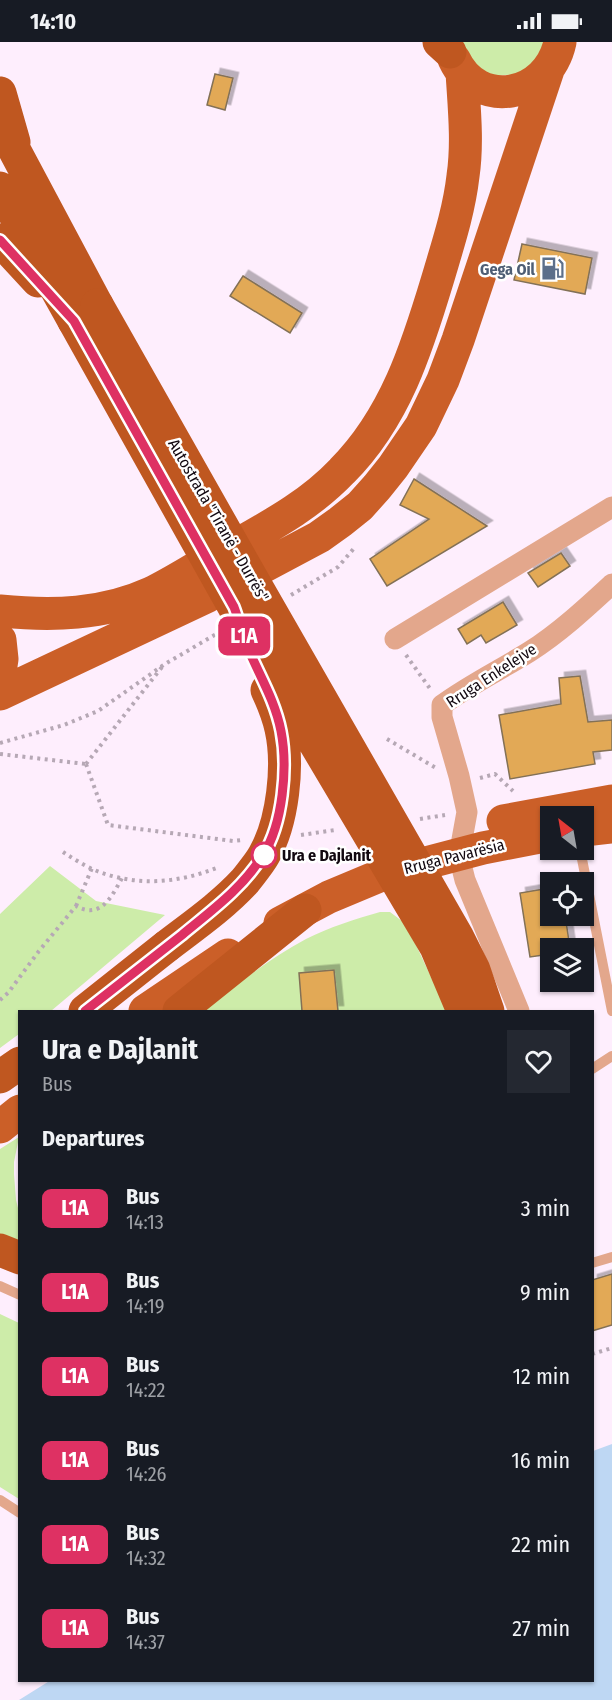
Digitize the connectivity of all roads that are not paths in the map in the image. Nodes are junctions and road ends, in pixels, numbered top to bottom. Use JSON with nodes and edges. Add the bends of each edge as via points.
{"nodes":[{"id":1,"x":450,"y":52,"type":"edge"},
{"id":2,"x":554,"y":56,"type":"edge"},
{"id":3,"x":0,"y":93,"type":"edge"},
{"id":4,"x":0,"y":123,"type":"edge"},
{"id":5,"x":17,"y":153,"type":"junction"},
{"id":6,"x":0,"y":188,"type":"edge"},
{"id":7,"x":0,"y":240,"type":"edge"},
{"id":8,"x":86,"y":313,"type":"junction"},
{"id":9,"x":612,"y":507,"type":"edge"},
{"id":10,"x":612,"y":584,"type":"edge"},
{"id":11,"x":234,"y":607,"type":"junction"},
{"id":12,"x":0,"y":611,"type":"edge"},
{"id":13,"x":395,"y":639,"type":"road end"},
{"id":14,"x":0,"y":640,"type":"edge"},
{"id":15,"x":0,"y":672,"type":"edge"},
{"id":16,"x":0,"y":694,"type":"edge"},
{"id":17,"x":612,"y":801,"type":"edge"},
{"id":18,"x":612,"y":827,"type":"edge"},
{"id":19,"x":594,"y":830,"type":"edge"},
{"id":20,"x":540,"y":837,"type":"edge"},
{"id":21,"x":460,"y":844,"type":"junction"},
{"id":22,"x":582,"y":860,"type":"edge"},
{"id":23,"x":305,"y":910,"type":"junction"},
{"id":24,"x":86,"y":1010,"type":"edge"},
{"id":25,"x":146,"y":1010,"type":"edge"},
{"id":26,"x":180,"y":1010,"type":"edge"},
{"id":27,"x":463,"y":1010,"type":"edge"},
{"id":28,"x":488,"y":1010,"type":"edge"},
{"id":29,"x":519,"y":1010,"type":"edge"},
{"id":30,"x":612,"y":1011,"type":"edge"},
{"id":31,"x":612,"y":1056,"type":"edge"},
{"id":32,"x":18,"y":1064,"type":"edge"},
{"id":33,"x":594,"y":1068,"type":"edge"},
{"id":34,"x":0,"y":1077,"type":"edge"},
{"id":35,"x":18,"y":1096,"type":"edge"},
{"id":36,"x":0,"y":1107,"type":"edge"},
{"id":37,"x":18,"y":1113,"type":"edge"},
{"id":38,"x":0,"y":1127,"type":"edge"},
{"id":39,"x":0,"y":1250,"type":"edge"},
{"id":40,"x":18,"y":1257,"type":"edge"},
{"id":41,"x":612,"y":1257,"type":"edge"},
{"id":42,"x":594,"y":1262,"type":"edge"},
{"id":43,"x":0,"y":1286,"type":"edge"},
{"id":44,"x":18,"y":1294,"type":"edge"},
{"id":45,"x":0,"y":1500,"type":"edge"},
{"id":46,"x":18,"y":1512,"type":"edge"}],
"edges":[{"from":1,"to":2,"type":"main road","via":[[470,80],[497,91],[511,91],[538,80]]},
{"from":1,"to":12,"type":"main road","via":[[465,123],[460,200],[418,343],[398,392],[358,454],[326,487],[293,512],[153,592],[82,613]]},
{"from":2,"to":16,"type":"main road","via":[[443,380],[421,426],[360,506],[319,537],[228,585]]},
{"from":3,"to":5,"type":"highway"},
{"from":4,"to":5,"type":"highway","name":"Autostrada \"Tiranë - Durrës\""},
{"from":5,"to":8,"type":"highway","name":"Autostrada \"Tiranë - Durrës\""},
{"from":6,"to":8,"type":"highway","name":"Autostrada \"Tiranë - Durrës\""},
{"from":7,"to":8,"type":"highway"},
{"from":8,"to":11,"type":"highway","name":"Autostrada \"Tiranë - Durrës\"","bridge":true},
{"from":8,"to":28,"type":"highway","name":"Autostrada \"Tiranë - Durrës\"","bridge":true,"via":[[259,591],[457,936]]},
{"from":9,"to":13,"type":"street"},
{"from":10,"to":21,"type":"street","name":"Rruga Enkelejve","via":[[530,651],[442,705],[467,812]]},
{"from":11,"to":24,"type":"highway","bridge":true,"via":[[281,731],[284,778],[275,827],[264,855],[244,881]]},
{"from":11,"to":27,"type":"highway","name":"Autostrada \"Tiranë - Durrës\"","bridge":true,"via":[[436,947]]},
{"from":14,"to":15,"type":"main road"},
{"from":17,"to":21,"type":"main road","name":"Rruga Pavarësia","via":[[516,818]]},
{"from":18,"to":19,"type":"main road"},
{"from":20,"to":21,"type":"main road","name":"Rruga Pavarësia","via":[[492,846]]},
{"from":21,"to":23,"type":"main road","name":"Rruga Pavarësia"},
{"from":21,"to":29,"type":"street","via":[[465,880]]},
{"from":22,"to":30,"type":"lane"},
{"from":23,"to":25,"type":"main road","name":"Rruga Pavarësia"},
{"from":23,"to":26,"type":"highway"},
{"from":31,"to":33,"type":"lane"},
{"from":32,"to":34,"type":"highway"},
{"from":35,"to":36,"type":"main road"},
{"from":37,"to":38,"type":"main road"},
{"from":39,"to":40,"type":"highway"},
{"from":41,"to":42,"type":"lane"},
{"from":43,"to":44,"type":"lane"},
{"from":45,"to":46,"type":"lane"}]}
